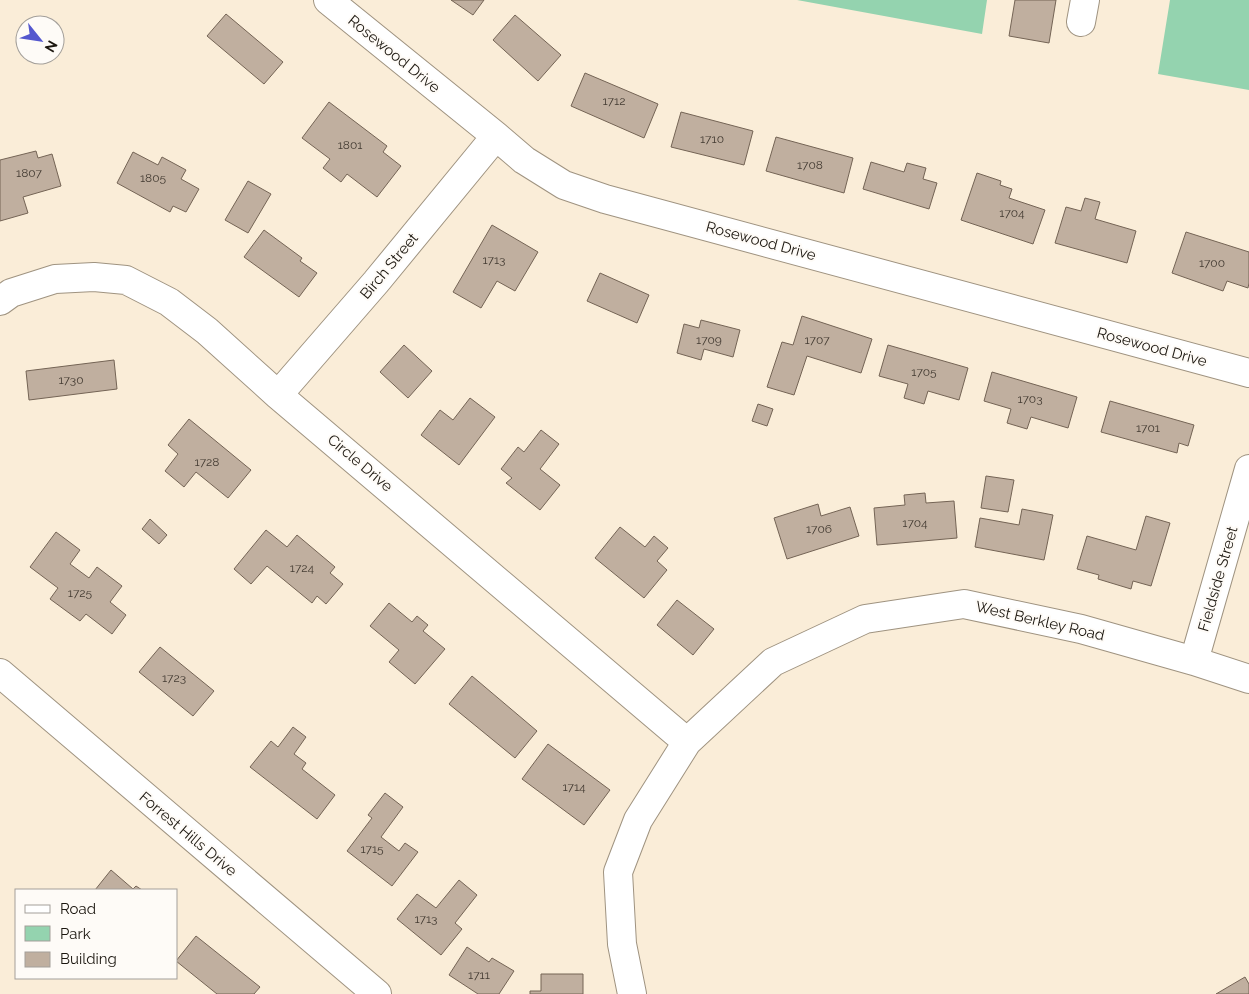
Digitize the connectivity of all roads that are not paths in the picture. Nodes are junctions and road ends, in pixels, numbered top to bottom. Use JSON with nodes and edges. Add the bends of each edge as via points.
{"nodes":[{"id":1,"x":328,"y":0,"type":"edge"},
{"id":2,"x":496,"y":136,"type":"junction"},
{"id":3,"x":0,"y":301,"type":"edge"},
{"id":4,"x":1249,"y":373,"type":"edge"},
{"id":5,"x":278,"y":395,"type":"junction"},
{"id":6,"x":1249,"y":469,"type":"edge"},
{"id":7,"x":1194,"y":661,"type":"junction"},
{"id":8,"x":0,"y":674,"type":"edge"},
{"id":9,"x":1249,"y":679,"type":"edge"},
{"id":10,"x":687,"y":742,"type":"junction"},
{"id":11,"x":377,"y":994,"type":"edge"},
{"id":12,"x":632,"y":994,"type":"edge"}],
"edges":[{"from":1,"to":2,"type":"street","name":"Rosewood Drive"},
{"from":2,"to":4,"type":"street","name":"Rosewood Drive","via":[[524,160],[564,185],[605,199]]},
{"from":2,"to":5,"type":"street","name":"Birch Street"},
{"from":3,"to":5,"type":"street","name":"Circle Drive","via":[[11,293],[56,279],[94,277],[126,280],[169,302]]},
{"from":5,"to":10,"type":"street","name":"Circle Drive"},
{"from":6,"to":7,"type":"street","name":"Fieldside Street"},
{"from":7,"to":9,"type":"street","name":"West Berkley Road"},
{"from":7,"to":10,"type":"street","name":"West Berkley Road","via":[[1081,629],[964,604],[865,620],[773,662]]},
{"from":8,"to":11,"type":"street","name":"Forrest Hills Drive"},
{"from":10,"to":12,"type":"street","name":"West Berkley Road","via":[[638,820],[618,872],[622,944]]}]}
